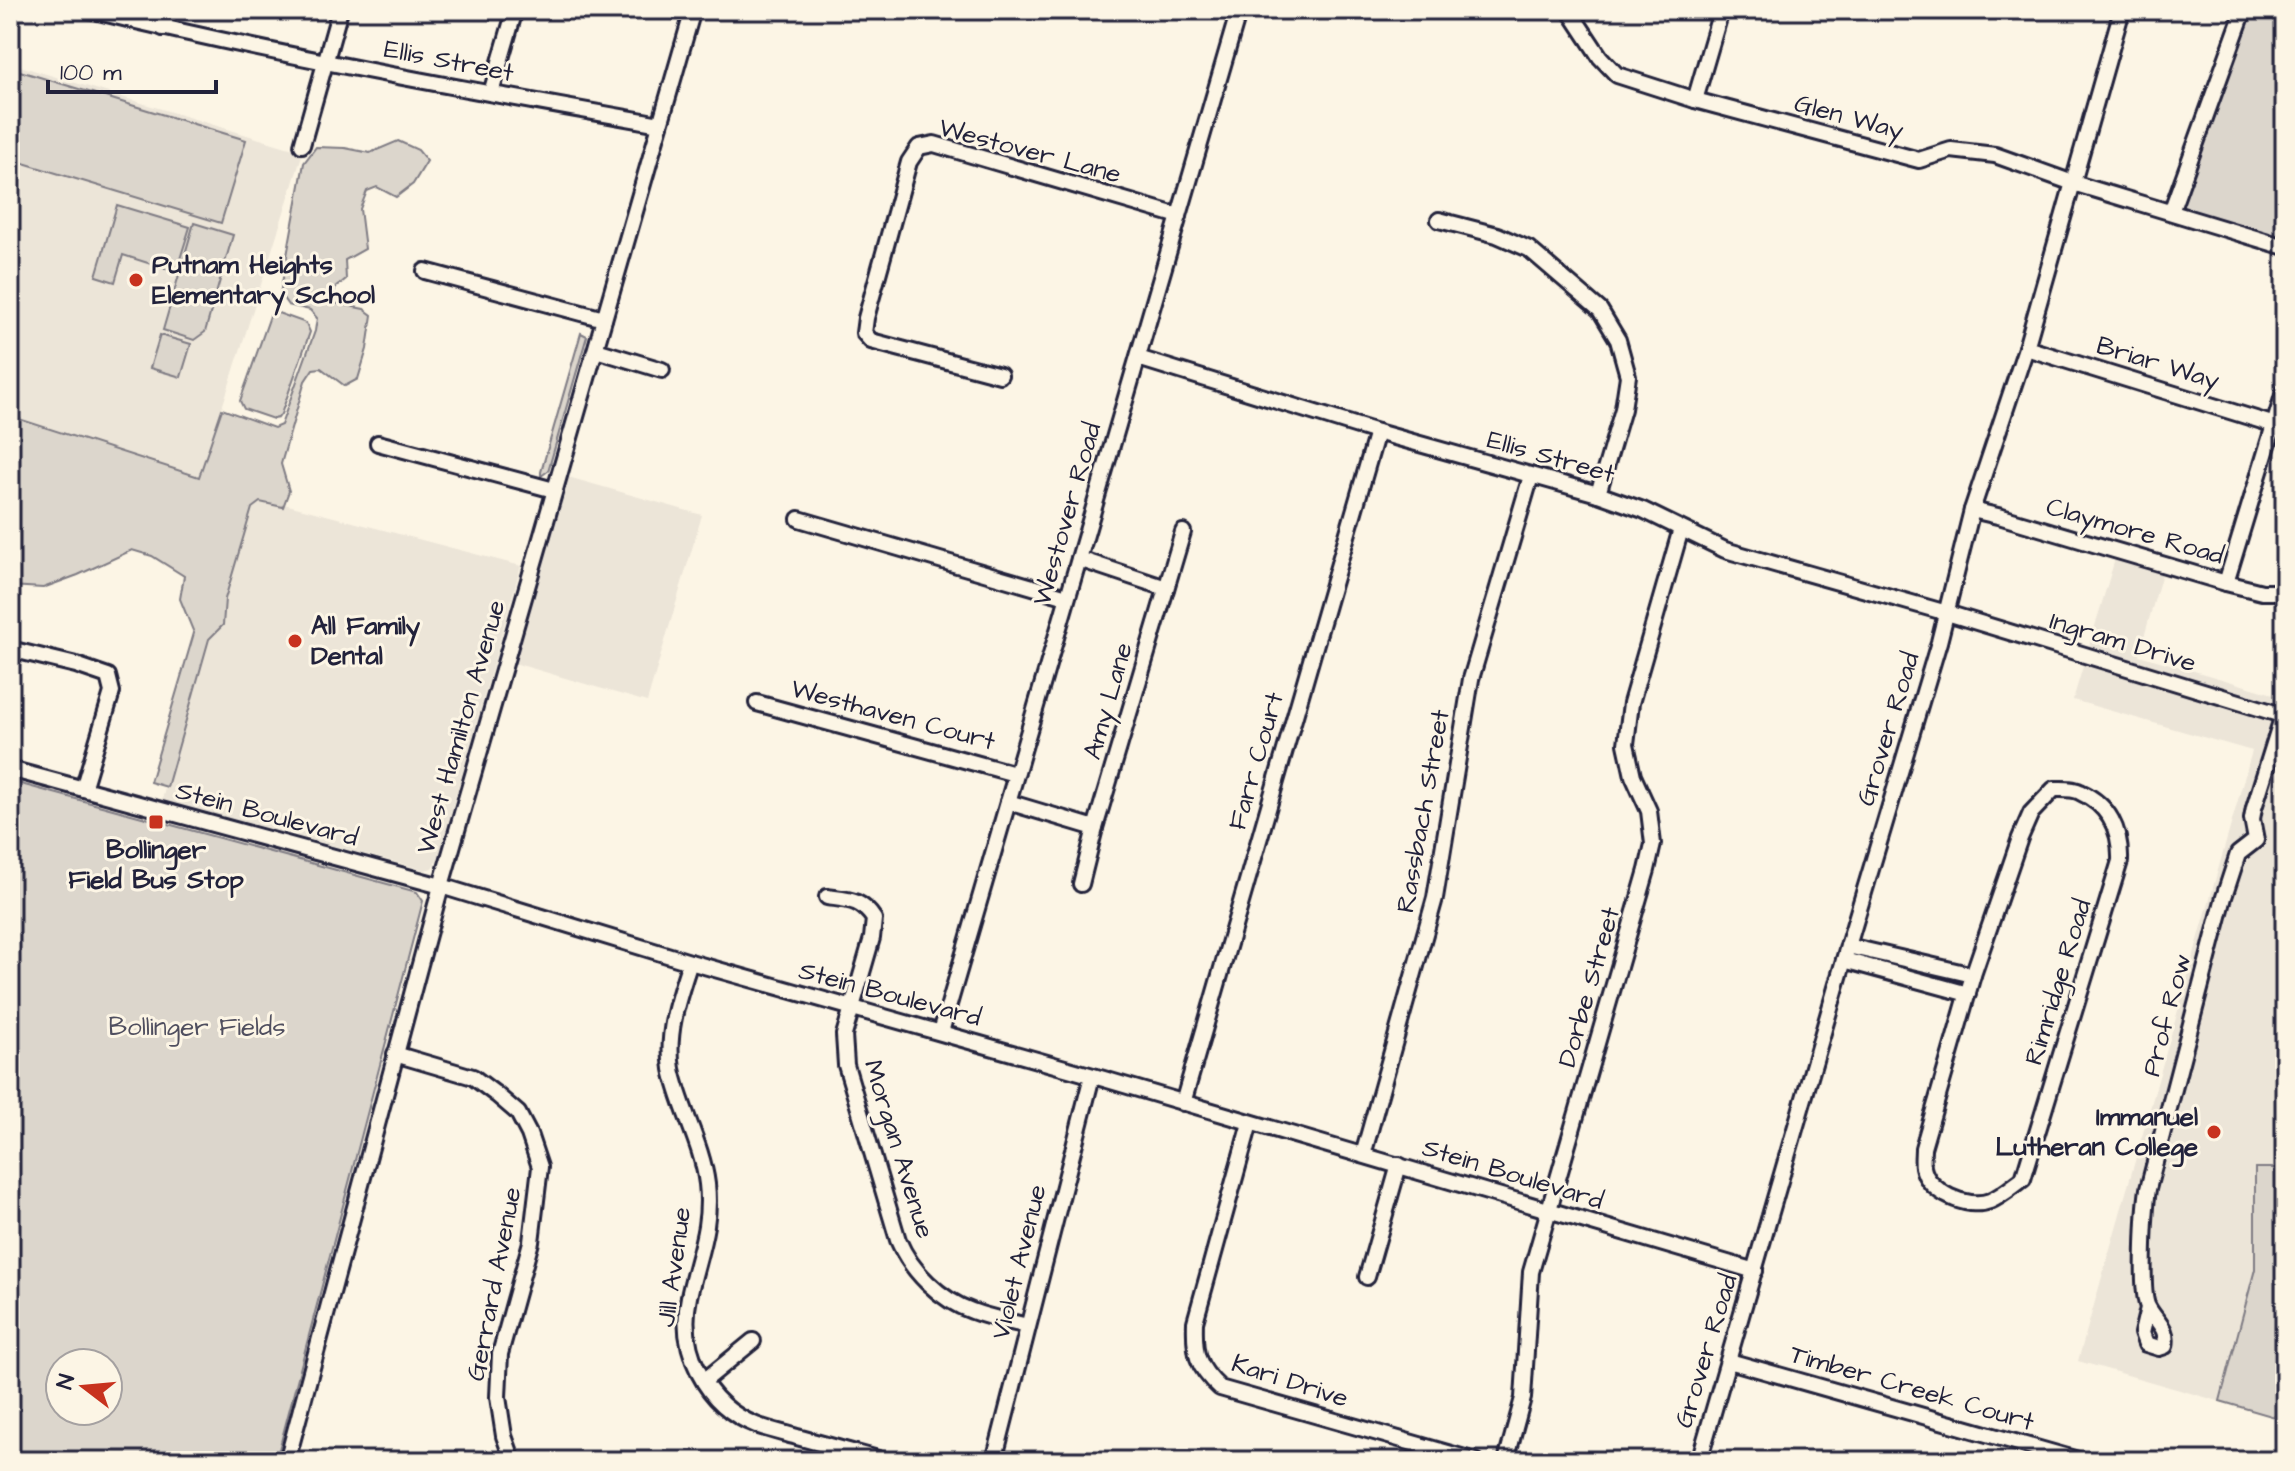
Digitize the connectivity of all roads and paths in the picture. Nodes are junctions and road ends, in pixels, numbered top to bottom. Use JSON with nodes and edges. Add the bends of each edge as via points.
{"nodes":[{"id":1,"x":90,"y":10,"type":"edge"},
{"id":2,"x":168,"y":10,"type":"edge"},
{"id":3,"x":340,"y":10,"type":"edge"},
{"id":4,"x":515,"y":10,"type":"edge"},
{"id":5,"x":693,"y":10,"type":"edge"},
{"id":6,"x":1239,"y":10,"type":"edge"},
{"id":7,"x":1569,"y":10,"type":"edge"},
{"id":8,"x":2122,"y":10,"type":"edge"},
{"id":9,"x":2244,"y":10,"type":"edge"},
{"id":10,"x":1721,"y":11,"type":"edge"},
{"id":11,"x":163,"y":28,"type":"junction"},
{"id":12,"x":325,"y":61,"type":"junction"},
{"id":13,"x":491,"y":93,"type":"junction"},
{"id":14,"x":1695,"y":100,"type":"junction"},
{"id":15,"x":660,"y":124,"type":"junction"},
{"id":16,"x":302,"y":145,"type":"dead end"},
{"id":17,"x":2073,"y":183,"type":"junction"},
{"id":18,"x":2171,"y":212,"type":"junction"},
{"id":19,"x":1179,"y":216,"type":"junction"},
{"id":20,"x":1439,"y":220,"type":"dead end"},
{"id":21,"x":2285,"y":247,"type":"edge"},
{"id":22,"x":425,"y":271,"type":"dead end"},
{"id":23,"x":604,"y":319,"type":"junction"},
{"id":24,"x":2026,"y":348,"type":"junction"},
{"id":25,"x":596,"y":350,"type":"junction"},
{"id":26,"x":1138,"y":358,"type":"junction"},
{"id":27,"x":662,"y":370,"type":"dead end"},
{"id":28,"x":1000,"y":375,"type":"dead end"},
{"id":29,"x":2285,"y":389,"type":"edge"},
{"id":30,"x":2275,"y":425,"type":"junction"},
{"id":31,"x":1377,"y":432,"type":"junction"},
{"id":32,"x":378,"y":443,"type":"dead end"},
{"id":33,"x":1531,"y":476,"type":"junction"},
{"id":34,"x":554,"y":490,"type":"junction"},
{"id":35,"x":1598,"y":494,"type":"junction"},
{"id":36,"x":1972,"y":510,"type":"junction"},
{"id":37,"x":799,"y":519,"type":"dead end"},
{"id":38,"x":1681,"y":529,"type":"junction"},
{"id":39,"x":1183,"y":532,"type":"dead end"},
{"id":40,"x":1079,"y":559,"type":"junction"},
{"id":41,"x":2226,"y":583,"type":"junction"},
{"id":42,"x":1166,"y":588,"type":"junction"},
{"id":43,"x":2285,"y":592,"type":"edge"},
{"id":44,"x":1067,"y":597,"type":"junction"},
{"id":45,"x":1947,"y":613,"type":"junction"},
{"id":46,"x":10,"y":649,"type":"edge"},
{"id":47,"x":757,"y":703,"type":"dead end"},
{"id":48,"x":2284,"y":715,"type":"edge"},
{"id":49,"x":10,"y":769,"type":"edge"},
{"id":50,"x":1015,"y":774,"type":"junction"},
{"id":51,"x":83,"y":789,"type":"junction"},
{"id":52,"x":1008,"y":802,"type":"junction"},
{"id":53,"x":1095,"y":828,"type":"junction"},
{"id":54,"x":1081,"y":884,"type":"dead end"},
{"id":55,"x":441,"y":886,"type":"junction"},
{"id":56,"x":827,"y":897,"type":"dead end"},
{"id":57,"x":1846,"y":953,"type":"junction"},
{"id":58,"x":690,"y":962,"type":"junction"},
{"id":59,"x":1973,"y":975,"type":"junction"},
{"id":60,"x":1968,"y":994,"type":"junction"},
{"id":61,"x":850,"y":1009,"type":"junction"},
{"id":62,"x":941,"y":1032,"type":"junction"},
{"id":63,"x":395,"y":1054,"type":"junction"},
{"id":64,"x":1092,"y":1076,"type":"junction"},
{"id":65,"x":1183,"y":1103,"type":"junction"},
{"id":66,"x":1250,"y":1123,"type":"junction"},
{"id":67,"x":1363,"y":1155,"type":"junction"},
{"id":68,"x":1399,"y":1165,"type":"junction"},
{"id":69,"x":1549,"y":1210,"type":"junction"},
{"id":70,"x":1755,"y":1271,"type":"junction"},
{"id":71,"x":1367,"y":1277,"type":"dead end"},
{"id":72,"x":2148,"y":1308,"type":"dead end"},
{"id":73,"x":1027,"y":1326,"type":"junction"},
{"id":74,"x":753,"y":1341,"type":"dead end"},
{"id":75,"x":1729,"y":1361,"type":"junction"},
{"id":76,"x":704,"y":1381,"type":"junction"},
{"id":77,"x":287,"y":1461,"type":"edge"},
{"id":78,"x":513,"y":1461,"type":"edge"},
{"id":79,"x":885,"y":1461,"type":"edge"},
{"id":80,"x":994,"y":1461,"type":"edge"},
{"id":81,"x":1476,"y":1461,"type":"edge"},
{"id":82,"x":1506,"y":1461,"type":"edge"},
{"id":83,"x":1699,"y":1461,"type":"edge"},
{"id":84,"x":2082,"y":1461,"type":"edge"}],
"edges":[{"from":1,"to":11,"type":"street","name":"Ellis Street"},
{"from":2,"to":11,"type":"street"},
{"from":3,"to":12,"type":"street"},
{"from":4,"to":13,"type":"street"},
{"from":5,"to":15,"type":"street","name":"West Hamilton Avenue"},
{"from":6,"to":19,"type":"street","name":"Westover Road"},
{"from":7,"to":14,"type":"street","name":"Glen Way","via":[[1617,75]]},
{"from":8,"to":17,"type":"street","name":"Grover Road"},
{"from":9,"to":18,"type":"street"},
{"from":10,"to":14,"type":"street"},
{"from":11,"to":12,"type":"street","name":"Ellis Street"},
{"from":12,"to":13,"type":"street","name":"Ellis Street"},
{"from":12,"to":16,"type":"street"},
{"from":13,"to":15,"type":"street","name":"Ellis Street"},
{"from":14,"to":17,"type":"street","name":"Glen Way","via":[[1919,160],[1951,150],[1995,155]]},
{"from":15,"to":23,"type":"street","name":"West Hamilton Avenue"},
{"from":17,"to":18,"type":"street","name":"Glen Way"},
{"from":17,"to":24,"type":"street","name":"Grover Road"},
{"from":18,"to":21,"type":"street","name":"Glen Way"},
{"from":19,"to":26,"type":"street","name":"Westover Road"},
{"from":19,"to":28,"type":"street","name":"Westover Lane","via":[[934,144],[919,147],[909,162],[864,333],[871,341]]},
{"from":20,"to":35,"type":"street","via":[[1529,249],[1600,310],[1618,340],[1628,376]]},
{"from":22,"to":23,"type":"street"},
{"from":23,"to":25,"type":"street","name":"West Hamilton Avenue"},
{"from":24,"to":30,"type":"street","name":"Briar Way"},
{"from":24,"to":36,"type":"street","name":"Grover Road"},
{"from":25,"to":27,"type":"street"},
{"from":25,"to":34,"type":"street","name":"West Hamilton Avenue"},
{"from":26,"to":31,"type":"street","name":"Ellis Street"},
{"from":26,"to":40,"type":"street","name":"Westover Road"},
{"from":29,"to":30,"type":"street"},
{"from":30,"to":41,"type":"street"},
{"from":31,"to":33,"type":"street","name":"Ellis Street"},
{"from":31,"to":65,"type":"street","name":"Farr Court"},
{"from":32,"to":34,"type":"street"},
{"from":33,"to":35,"type":"street","name":"Ellis Street"},
{"from":33,"to":67,"type":"street","name":"Rassbach Street","via":[[1471,679],[1435,898]]},
{"from":34,"to":55,"type":"street","name":"West Hamilton Avenue"},
{"from":35,"to":38,"type":"street","name":"Ellis Street"},
{"from":36,"to":41,"type":"street","name":"Claymore Road"},
{"from":36,"to":45,"type":"street","name":"Grover Road"},
{"from":37,"to":44,"type":"street"},
{"from":38,"to":45,"type":"street","name":"Ellis Street","via":[[1725,550]]},
{"from":38,"to":69,"type":"street","name":"Dorbe Street","via":[[1631,703],[1626,744],[1649,811],[1653,844]]},
{"from":39,"to":42,"type":"street","name":"Amy Lane"},
{"from":40,"to":42,"type":"street"},
{"from":40,"to":44,"type":"street","name":"Westover Road"},
{"from":41,"to":43,"type":"street","name":"Claymore Road"},
{"from":42,"to":53,"type":"street","name":"Amy Lane"},
{"from":44,"to":50,"type":"street","name":"Westover Road"},
{"from":45,"to":48,"type":"street","name":"Ingram Drive"},
{"from":45,"to":57,"type":"street","name":"Grover Road"},
{"from":46,"to":51,"type":"street","via":[[108,676],[112,692]]},
{"from":47,"to":50,"type":"street","name":"Westhaven Court"},
{"from":48,"to":72,"type":"street","name":"Prof Row","via":[[2254,808],[2256,840],[2238,854],[2224,897],[2148,1189]]},
{"from":49,"to":51,"type":"street","name":"Stein Boulevard"},
{"from":50,"to":52,"type":"street","name":"Westover Road"},
{"from":51,"to":55,"type":"street","name":"Stein Boulevard"},
{"from":52,"to":53,"type":"street"},
{"from":52,"to":62,"type":"street","name":"Westover Road"},
{"from":53,"to":54,"type":"street","name":"Amy Lane"},
{"from":55,"to":58,"type":"street","name":"Stein Boulevard"},
{"from":55,"to":63,"type":"street","name":"West Hamilton Avenue"},
{"from":56,"to":61,"type":"street","name":"Morgan Avenue","via":[[853,900],[874,919]]},
{"from":57,"to":59,"type":"street"},
{"from":57,"to":60,"type":"street"},
{"from":57,"to":70,"type":"street","name":"Grover Road"},
{"from":58,"to":61,"type":"street","name":"Stein Boulevard"},
{"from":58,"to":76,"type":"street","name":"Jill Avenue","via":[[671,1037],[672,1068],[705,1170],[708,1197],[707,1227],[686,1322],[689,1353]]},
{"from":59,"to":60,"type":"street","name":"Rimridge Road"},
{"from":59,"to":60,"type":"street","name":"Rimridge Road","via":[[2031,813],[2054,789],[2078,790],[2111,818],[2121,842],[2120,861],[2023,1179],[1989,1202],[1944,1195],[1923,1168],[1923,1148]]},
{"from":61,"to":62,"type":"street","name":"Stein Boulevard"},
{"from":61,"to":73,"type":"street","name":"Morgan Avenue","via":[[844,1035],[846,1065],[906,1258],[956,1304]]},
{"from":62,"to":64,"type":"street","name":"Stein Boulevard"},
{"from":63,"to":77,"type":"street","name":"West Hamilton Avenue"},
{"from":63,"to":78,"type":"street","name":"Gerrard Avenue","via":[[473,1077],[497,1095],[518,1113],[540,1167],[531,1242],[500,1354],[498,1397]]},
{"from":64,"to":65,"type":"street","name":"Stein Boulevard"},
{"from":64,"to":73,"type":"street","name":"Violet Avenue"},
{"from":65,"to":66,"type":"street","name":"Stein Boulevard"},
{"from":66,"to":67,"type":"street","name":"Stein Boulevard"},
{"from":66,"to":81,"type":"street","name":"Kari Drive","via":[[1195,1322],[1198,1362],[1208,1377],[1220,1388]]},
{"from":67,"to":68,"type":"street","name":"Stein Boulevard"},
{"from":68,"to":69,"type":"street","name":"Stein Boulevard"},
{"from":68,"to":71,"type":"street"},
{"from":69,"to":70,"type":"street","name":"Stein Boulevard"},
{"from":69,"to":82,"type":"street","name":"Dorbe Street","via":[[1531,1272],[1523,1398]]},
{"from":70,"to":75,"type":"street","name":"Grover Road"},
{"from":73,"to":80,"type":"street","name":"Violet Avenue"},
{"from":74,"to":76,"type":"street"},
{"from":75,"to":83,"type":"street","name":"Grover Road"},
{"from":75,"to":84,"type":"street","name":"Timber Creek Court"},
{"from":76,"to":79,"type":"street","name":"Jill Avenue","via":[[726,1407],[755,1425]]}]}
